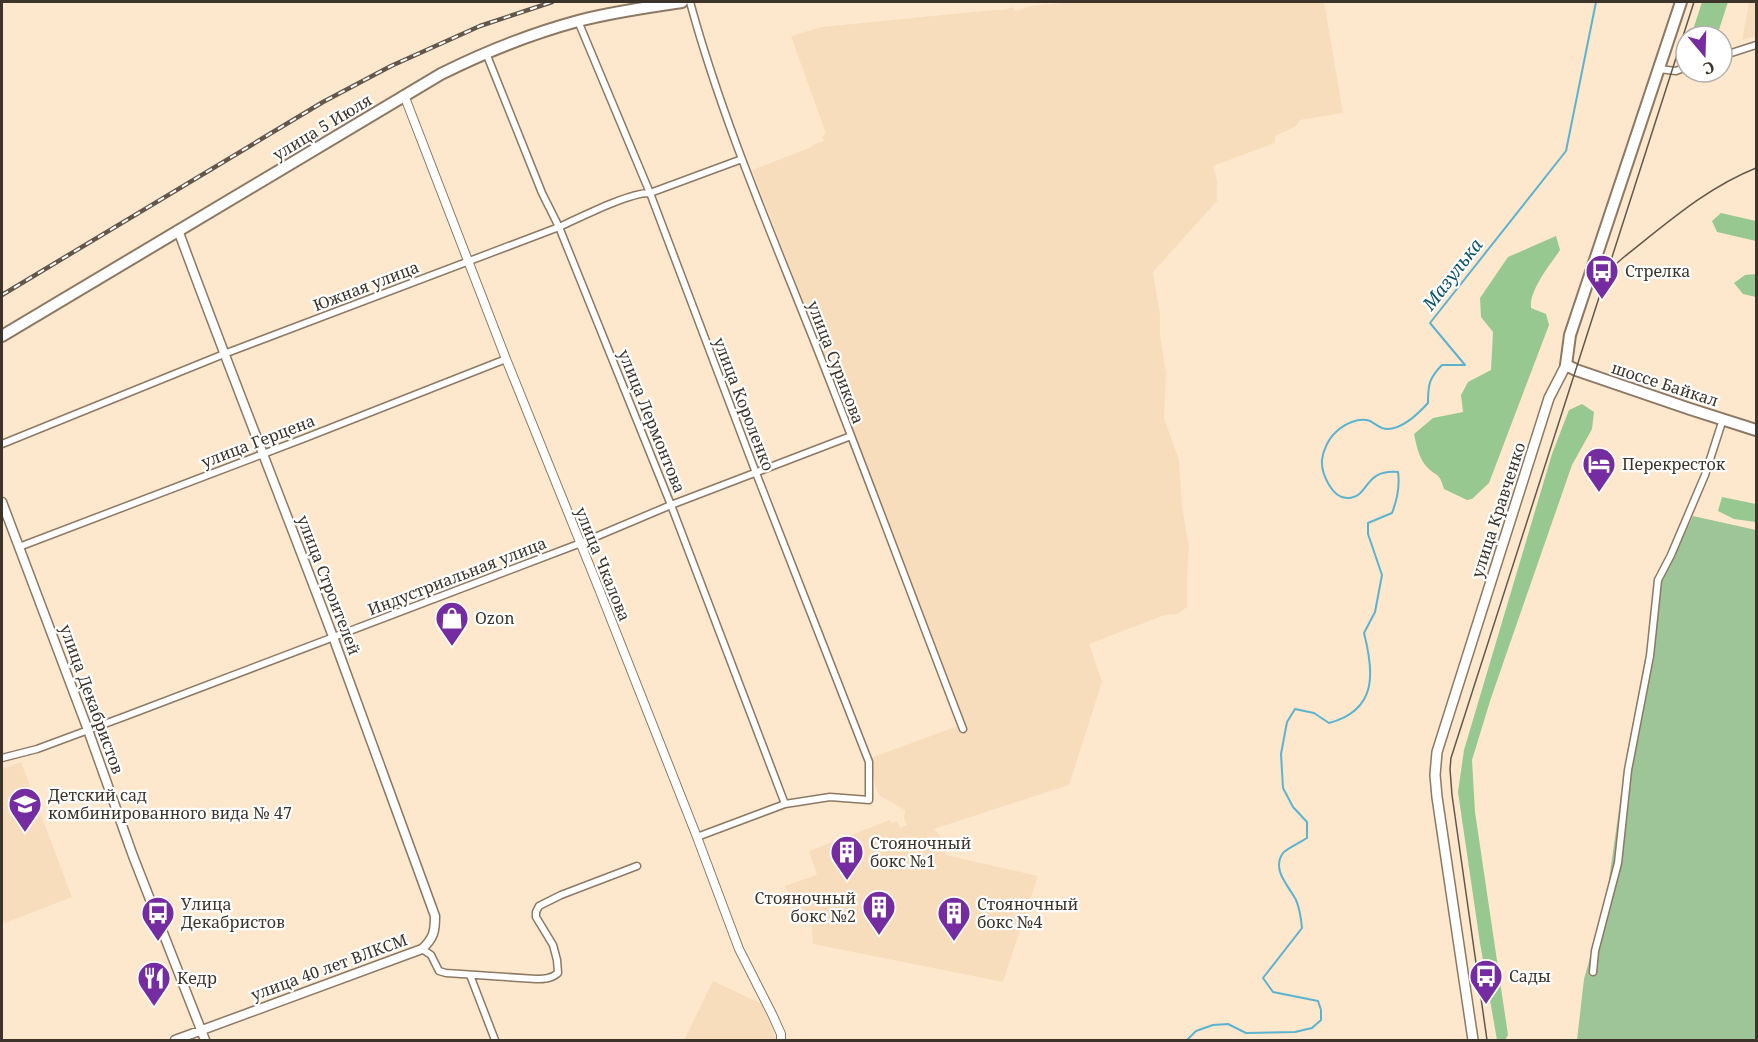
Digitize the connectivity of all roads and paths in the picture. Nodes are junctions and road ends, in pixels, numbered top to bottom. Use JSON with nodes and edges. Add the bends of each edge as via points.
{"nodes":[{"id":1,"x":682,"y":2,"type":"edge"},
{"id":2,"x":690,"y":2,"type":"edge"},
{"id":3,"x":1681,"y":2,"type":"edge"},
{"id":4,"x":578,"y":21,"type":"junction"},
{"id":5,"x":1756,"y":45,"type":"edge"},
{"id":6,"x":486,"y":52,"type":"junction"},
{"id":7,"x":1734,"y":52,"type":"edge"},
{"id":8,"x":1659,"y":69,"type":"junction"},
{"id":9,"x":1674,"y":71,"type":"edge"},
{"id":10,"x":404,"y":95,"type":"junction"},
{"id":11,"x":742,"y":159,"type":"junction"},
{"id":12,"x":650,"y":193,"type":"junction"},
{"id":13,"x":559,"y":227,"type":"junction"},
{"id":14,"x":178,"y":230,"type":"junction"},
{"id":15,"x":469,"y":261,"type":"junction"},
{"id":16,"x":2,"y":336,"type":"edge"},
{"id":17,"x":224,"y":354,"type":"junction"},
{"id":18,"x":506,"y":359,"type":"junction"},
{"id":19,"x":1566,"y":365,"type":"junction"},
{"id":20,"x":1723,"y":419,"type":"junction"},
{"id":21,"x":1756,"y":430,"type":"edge"},
{"id":22,"x":851,"y":436,"type":"junction"},
{"id":23,"x":2,"y":444,"type":"edge"},
{"id":24,"x":264,"y":454,"type":"junction"},
{"id":25,"x":756,"y":473,"type":"junction"},
{"id":26,"x":2,"y":502,"type":"edge"},
{"id":27,"x":671,"y":506,"type":"junction"},
{"id":28,"x":581,"y":543,"type":"junction"},
{"id":29,"x":19,"y":547,"type":"junction"},
{"id":30,"x":333,"y":637,"type":"junction"},
{"id":31,"x":963,"y":729,"type":"dead end"},
{"id":32,"x":88,"y":730,"type":"junction"},
{"id":33,"x":2,"y":758,"type":"edge"},
{"id":34,"x":785,"y":804,"type":"junction"},
{"id":35,"x":698,"y":837,"type":"junction"},
{"id":36,"x":637,"y":866,"type":"dead end"},
{"id":37,"x":422,"y":949,"type":"junction"},
{"id":38,"x":1593,"y":972,"type":"dead end"},
{"id":39,"x":470,"y":975,"type":"junction"},
{"id":40,"x":201,"y":1031,"type":"junction"},
{"id":41,"x":175,"y":1041,"type":"edge"},
{"id":42,"x":205,"y":1041,"type":"edge"},
{"id":43,"x":495,"y":1041,"type":"edge"},
{"id":44,"x":781,"y":1041,"type":"edge"},
{"id":45,"x":1473,"y":1041,"type":"edge"}],
"edges":[{"from":1,"to":4,"type":"highway","name":"улица 5 Июля"},
{"from":2,"to":11,"type":"street","name":"улица Сурикова"},
{"from":3,"to":8,"type":"highway","name":"улица Кравченко"},
{"from":4,"to":6,"type":"highway","name":"улица 5 Июля"},
{"from":4,"to":12,"type":"street","name":"улица Короленко"},
{"from":5,"to":7,"type":"street"},
{"from":6,"to":10,"type":"highway","name":"улица 5 Июля"},
{"from":6,"to":13,"type":"street","name":"улица Лермонтова"},
{"from":8,"to":9,"type":"street"},
{"from":8,"to":19,"type":"highway","name":"улица Кравченко","via":[[1570,334]]},
{"from":10,"to":14,"type":"highway","name":"улица 5 Июля"},
{"from":10,"to":15,"type":"street","name":"улица Чкалова"},
{"from":11,"to":12,"type":"street","name":"Южная улица"},
{"from":11,"to":22,"type":"street","name":"улица Сурикова"},
{"from":12,"to":13,"type":"street","name":"Южная улица","via":[[643,192]]},
{"from":12,"to":25,"type":"street","name":"улица Короленко"},
{"from":13,"to":15,"type":"street","name":"Южная улица"},
{"from":13,"to":27,"type":"street","name":"улица Лермонтова"},
{"from":14,"to":16,"type":"highway","name":"улица 5 Июля"},
{"from":14,"to":17,"type":"main road","name":"улица Строителей"},
{"from":15,"to":17,"type":"street","name":"Южная улица"},
{"from":15,"to":18,"type":"street","name":"улица Чкалова"},
{"from":17,"to":23,"type":"street","name":"Южная улица"},
{"from":17,"to":24,"type":"main road","name":"улица Строителей"},
{"from":18,"to":24,"type":"street","name":"улица Герцена"},
{"from":18,"to":28,"type":"street","name":"улица Чкалова"},
{"from":19,"to":20,"type":"highway","name":"шоссе Байкал"},
{"from":19,"to":45,"type":"main road","name":"улица Кравченко","via":[[1550,398],[1437,752],[1437,797]]},
{"from":20,"to":21,"type":"highway","name":"шоссе Байкал"},
{"from":20,"to":38,"type":"street","via":[[1704,475],[1658,580],[1650,656],[1628,770],[1618,862]]},
{"from":22,"to":25,"type":"street","name":"Индустриальная улица"},
{"from":22,"to":31,"type":"street","name":"улица Сурикова"},
{"from":24,"to":29,"type":"street","name":"улица Герцена"},
{"from":24,"to":30,"type":"main road","name":"улица Строителей"},
{"from":25,"to":27,"type":"street","name":"Индустриальная улица"},
{"from":25,"to":34,"type":"street","name":"улица Короленко","via":[[869,762],[869,800],[830,797]]},
{"from":26,"to":29,"type":"main road","name":"улица Декабристов"},
{"from":27,"to":28,"type":"street","name":"Индустриальная улица"},
{"from":27,"to":34,"type":"street","name":"улица Лермонтова"},
{"from":28,"to":30,"type":"street","name":"Индустриальная улица"},
{"from":28,"to":35,"type":"street","name":"улица Чкалова"},
{"from":29,"to":32,"type":"main road","name":"улица Декабристов"},
{"from":30,"to":32,"type":"street","name":"Индустриальная улица"},
{"from":30,"to":37,"type":"main road","name":"улица Строителей","via":[[435,916],[435,929]]},
{"from":32,"to":33,"type":"street","name":"Индустриальная улица"},
{"from":32,"to":40,"type":"main road","name":"улица Декабристов"},
{"from":34,"to":35,"type":"street"},
{"from":35,"to":44,"type":"street","name":"улица Чкалова","via":[[739,949],[772,1014]]},
{"from":36,"to":39,"type":"street","name":"улица 40 лет ВЛКСМ","via":[[539,906],[536,917],[557,960],[558,973],[554,977]]},
{"from":37,"to":39,"type":"street","name":"улица 40 лет ВЛКСМ","via":[[431,955],[439,971]]},
{"from":37,"to":40,"type":"main road","name":"улица 40 лет ВЛКСМ"},
{"from":39,"to":43,"type":"street"},
{"from":40,"to":41,"type":"main road","name":"улица 40 лет ВЛКСМ"},
{"from":40,"to":42,"type":"main road","name":"улица Декабристов"}]}
